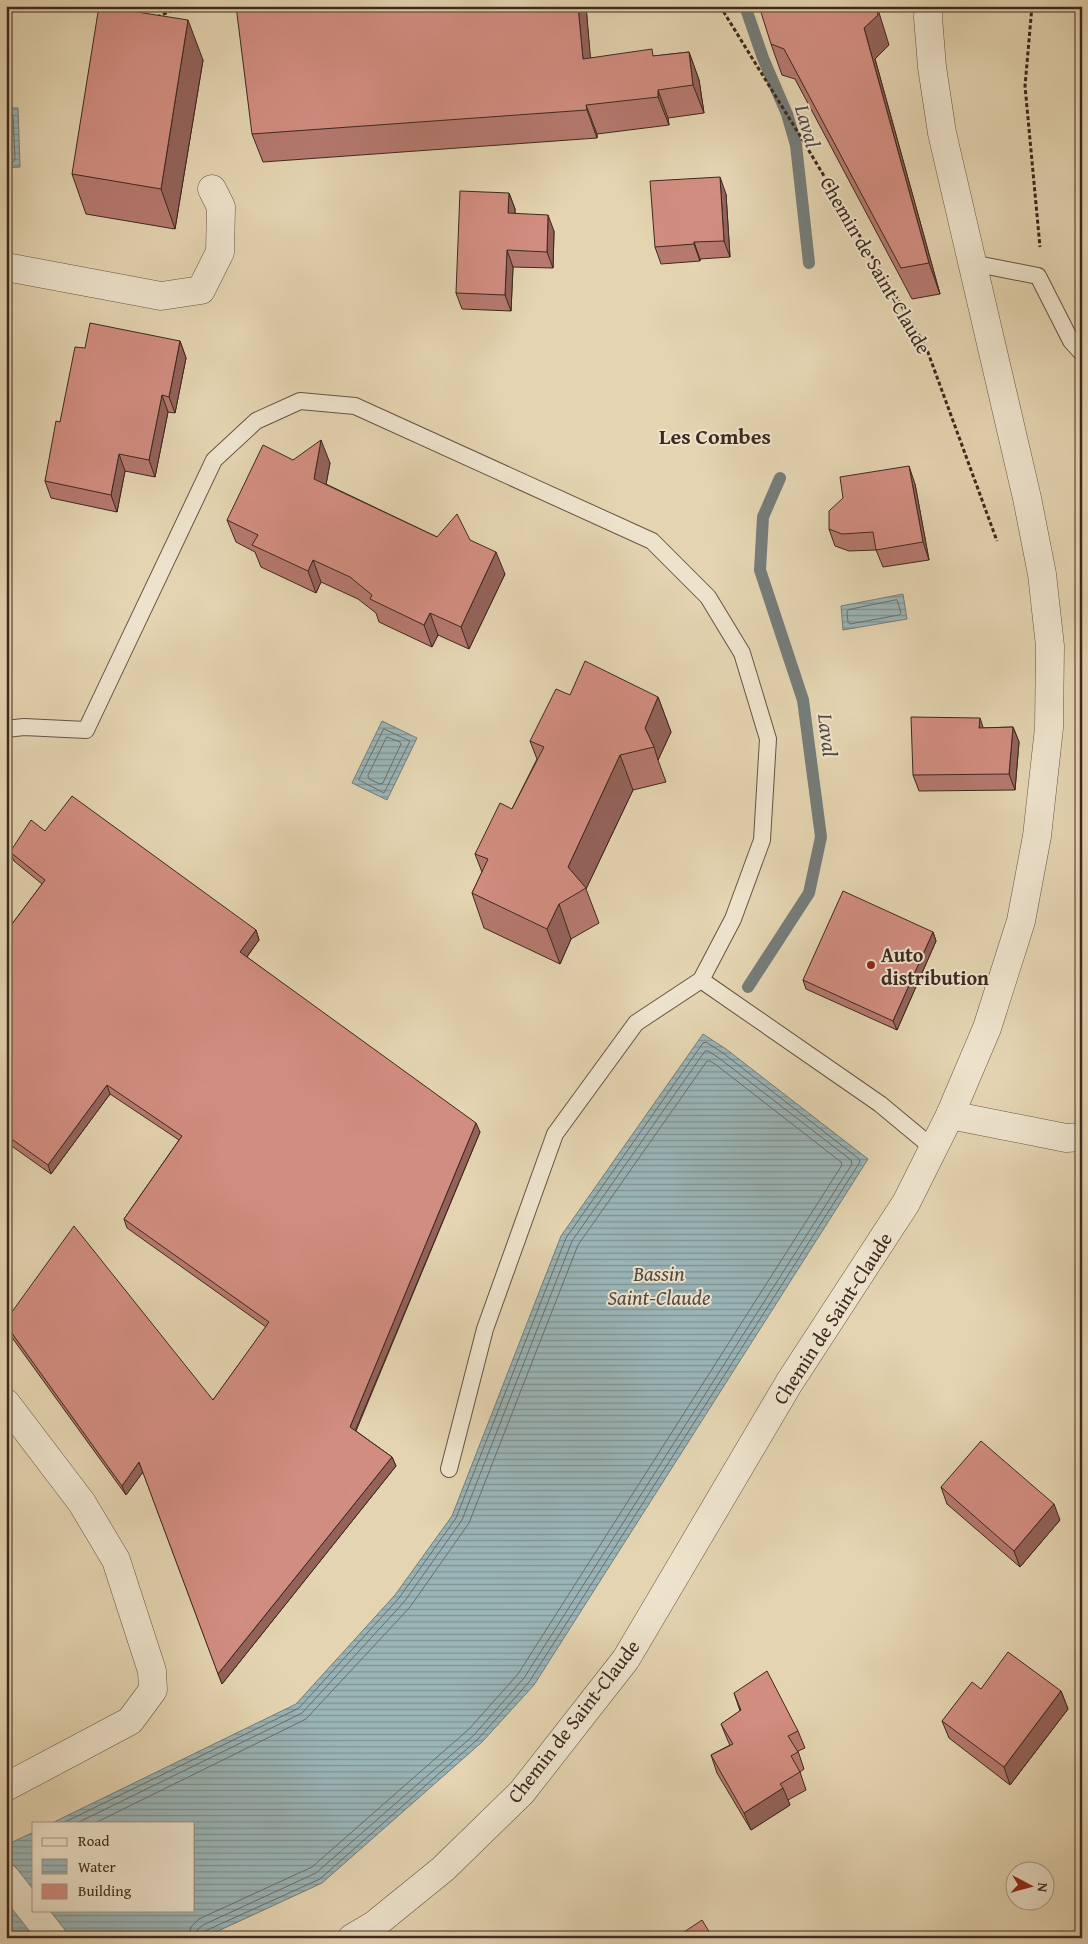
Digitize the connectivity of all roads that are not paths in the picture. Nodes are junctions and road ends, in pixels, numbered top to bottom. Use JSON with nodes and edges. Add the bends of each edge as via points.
{"nodes":[{"id":1,"x":929,"y":6,"type":"edge"},
{"id":2,"x":212,"y":189,"type":"dead end"},
{"id":3,"x":972,"y":263,"type":"junction"},
{"id":4,"x":6,"y":266,"type":"edge"},
{"id":5,"x":1082,"y":353,"type":"edge"},
{"id":6,"x":6,"y":729,"type":"edge"},
{"id":7,"x":701,"y":980,"type":"junction"},
{"id":8,"x":950,"y":1115,"type":"junction"},
{"id":9,"x":1082,"y":1137,"type":"edge"},
{"id":10,"x":933,"y":1148,"type":"junction"},
{"id":11,"x":6,"y":1403,"type":"edge"},
{"id":12,"x":449,"y":1469,"type":"dead end"},
{"id":13,"x":6,"y":1787,"type":"edge"},
{"id":14,"x":6,"y":1878,"type":"edge"},
{"id":15,"x":32,"y":1911,"type":"edge"},
{"id":16,"x":33,"y":1912,"type":"edge"},
{"id":17,"x":53,"y":1938,"type":"edge"},
{"id":18,"x":352,"y":1938,"type":"edge"}],
"edges":[{"from":1,"to":3,"type":"street","name":"Chemin de Saint-Claude","via":[[932,67],[942,133]]},
{"from":2,"to":4,"type":"street","via":[[221,207],[220,252],[201,290],[161,296]]},
{"from":3,"to":5,"type":"lane","via":[[1038,276],[1071,341]]},
{"from":3,"to":8,"type":"street","name":"Chemin de Saint-Claude","via":[[1042,574],[1050,646],[1049,728],[1037,836],[1021,921],[987,1028]]},
{"from":6,"to":7,"type":"lane","via":[[86,730],[214,460],[256,421],[300,401],[355,406],[652,542],[708,597],[742,653],[768,740],[762,840],[733,919]]},
{"from":7,"to":10,"type":"lane","via":[[880,1104]]},
{"from":7,"to":12,"type":"lane","via":[[636,1023],[555,1134],[485,1329]]},
{"from":8,"to":9,"type":"street","via":[[1066,1138]]},
{"from":8,"to":10,"type":"street","name":"Chemin de Saint-Claude"},
{"from":10,"to":18,"type":"street","name":"Chemin de Saint-Claude","via":[[906,1203],[789,1383],[626,1659],[522,1792],[443,1869],[374,1925]]},
{"from":11,"to":13,"type":"street","via":[[82,1503],[116,1560],[152,1671],[153,1690],[130,1721]]},
{"from":14,"to":15,"type":"street"},
{"from":16,"to":17,"type":"street"}]}
